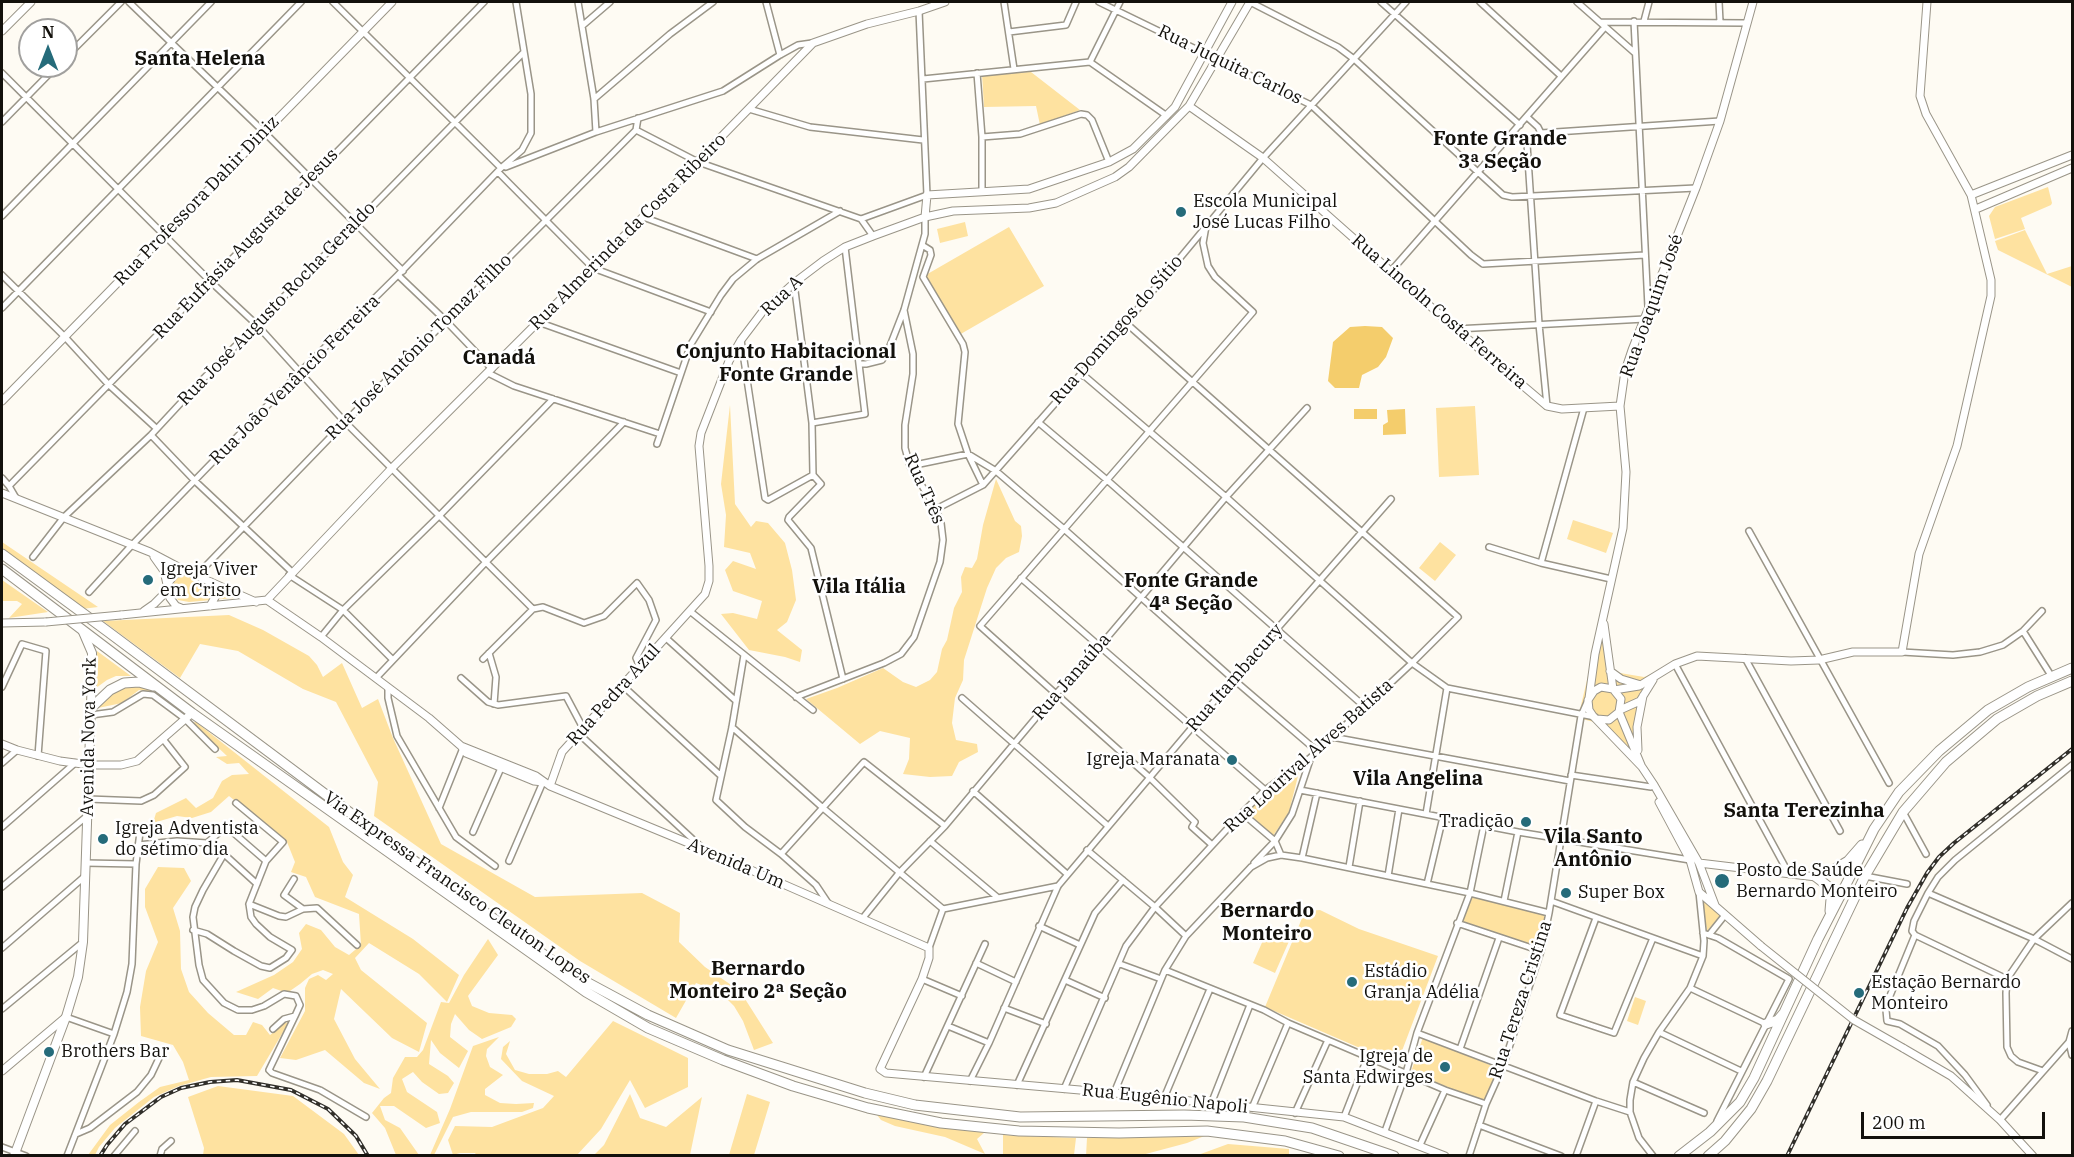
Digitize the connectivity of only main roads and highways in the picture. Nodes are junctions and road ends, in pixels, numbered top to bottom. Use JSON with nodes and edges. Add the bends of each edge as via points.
{"nodes":[{"id":1,"x":2,"y":554,"type":"edge"},
{"id":2,"x":2,"y":569,"type":"edge"},
{"id":3,"x":83,"y":632,"type":"junction"},
{"id":4,"x":2073,"y":668,"type":"edge"},
{"id":5,"x":2073,"y":681,"type":"edge"},
{"id":6,"x":159,"y":688,"type":"junction"},
{"id":7,"x":92,"y":711,"type":"junction"},
{"id":8,"x":1874,"y":829,"type":"junction"},
{"id":9,"x":1827,"y":923,"type":"junction"},
{"id":10,"x":1788,"y":1007,"type":"junction"},
{"id":11,"x":1766,"y":1024,"type":"road end"},
{"id":12,"x":15,"y":1154,"type":"edge"},
{"id":13,"x":1340,"y":1155,"type":"edge"},
{"id":14,"x":1394,"y":1155,"type":"edge"},
{"id":15,"x":1679,"y":1155,"type":"edge"},
{"id":16,"x":1708,"y":1155,"type":"edge"}],
"edges":[{"from":1,"to":14,"type":"highway","name":"Via Expressa Francisco Cleuton Lopes","via":[[568,972],[648,1015],[728,1050],[915,1105],[1020,1117],[1244,1117],[1312,1128]]},
{"from":2,"to":3,"type":"highway","name":"Via Expressa Francisco Cleuton Lopes"},
{"from":3,"to":6,"type":"highway","name":"Via Expressa Francisco Cleuton Lopes"},
{"from":3,"to":7,"type":"main road","name":"Avenida Nova York","via":[[92,653]]},
{"from":4,"to":8,"type":"highway","via":[[1988,710],[1899,792]]},
{"from":5,"to":16,"type":"highway","via":[[1997,719],[1946,762],[1903,812],[1865,876],[1767,1081],[1751,1109]]},
{"from":6,"to":7,"type":"highway","via":[[139,682],[124,683],[110,690]]},
{"from":6,"to":13,"type":"highway","name":"Via Expressa Francisco Cleuton Lopes","via":[[188,716],[586,992],[648,1028],[723,1060],[832,1098],[941,1123],[1019,1131],[1207,1131],[1286,1141]]},
{"from":7,"to":12,"type":"main road","name":"Avenida Nova York","via":[[78,977]]},
{"from":8,"to":9,"type":"highway"},
{"from":8,"to":9,"type":"highway","via":[[1848,861],[1816,877],[1829,887]]},
{"from":9,"to":10,"type":"highway"},
{"from":10,"to":11,"type":"highway","via":[[1778,1020]]},
{"from":10,"to":15,"type":"highway","via":[[1740,1102]]}]}
